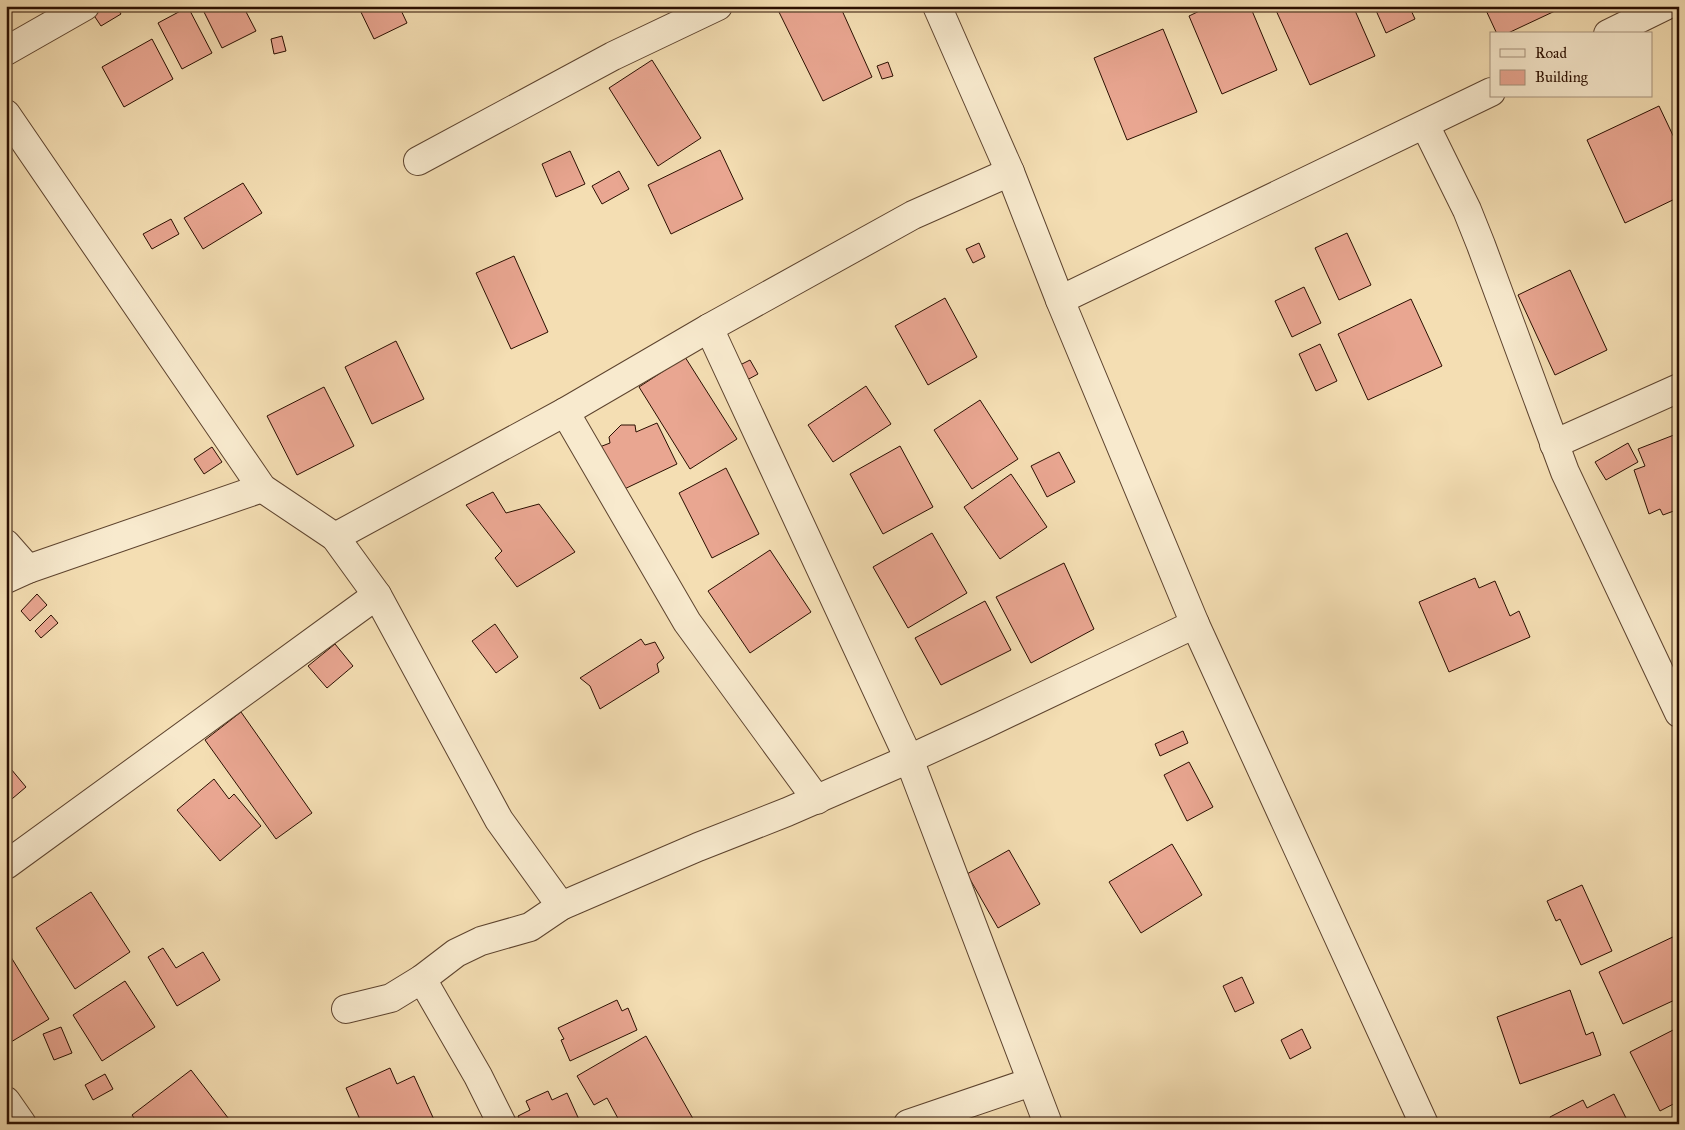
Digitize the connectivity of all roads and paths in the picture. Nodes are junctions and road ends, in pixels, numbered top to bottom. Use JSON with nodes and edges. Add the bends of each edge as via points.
{"nodes":[{"id":1,"x":85,"y":6,"type":"edge"},
{"id":2,"x":718,"y":6,"type":"edge"},
{"id":3,"x":937,"y":6,"type":"edge"},
{"id":4,"x":1657,"y":8,"type":"edge"},
{"id":5,"x":1612,"y":32,"type":"edge"},
{"id":6,"x":6,"y":52,"type":"edge"},
{"id":7,"x":1490,"y":92,"type":"edge"},
{"id":8,"x":6,"y":114,"type":"edge"},
{"id":9,"x":1425,"y":125,"type":"junction"},
{"id":10,"x":418,"y":161,"type":"dead end"},
{"id":11,"x":1010,"y":172,"type":"junction"},
{"id":12,"x":1060,"y":300,"type":"junction"},
{"id":13,"x":709,"y":328,"type":"junction"},
{"id":14,"x":1679,"y":388,"type":"edge"},
{"id":15,"x":565,"y":412,"type":"junction"},
{"id":16,"x":1554,"y":444,"type":"junction"},
{"id":17,"x":262,"y":488,"type":"junction"},
{"id":18,"x":335,"y":537,"type":"junction"},
{"id":19,"x":6,"y":544,"type":"edge"},
{"id":20,"x":17,"y":574,"type":"edge"},
{"id":21,"x":377,"y":596,"type":"junction"},
{"id":22,"x":1195,"y":624,"type":"junction"},
{"id":23,"x":1679,"y":713,"type":"edge"},
{"id":24,"x":909,"y":759,"type":"junction"},
{"id":25,"x":817,"y":800,"type":"junction"},
{"id":26,"x":6,"y":865,"type":"edge"},
{"id":27,"x":561,"y":906,"type":"junction"},
{"id":28,"x":422,"y":979,"type":"junction"},
{"id":29,"x":346,"y":1009,"type":"dead end"},
{"id":30,"x":1031,"y":1082,"type":"junction"},
{"id":31,"x":6,"y":1101,"type":"edge"},
{"id":32,"x":22,"y":1124,"type":"edge"},
{"id":33,"x":502,"y":1124,"type":"edge"},
{"id":34,"x":908,"y":1124,"type":"edge"},
{"id":35,"x":1048,"y":1124,"type":"edge"},
{"id":36,"x":1424,"y":1124,"type":"edge"}],
"edges":[{"from":1,"to":6,"type":"street"},
{"from":2,"to":10,"type":"street","via":[[613,56]]},
{"from":3,"to":11,"type":"street"},
{"from":4,"to":5,"type":"street"},
{"from":7,"to":9,"type":"street"},
{"from":8,"to":17,"type":"street"},
{"from":9,"to":12,"type":"street"},
{"from":9,"to":16,"type":"street","via":[[1481,245]]},
{"from":11,"to":12,"type":"street"},
{"from":11,"to":13,"type":"street","via":[[913,214]]},
{"from":12,"to":22,"type":"street"},
{"from":13,"to":15,"type":"street"},
{"from":13,"to":24,"type":"street"},
{"from":14,"to":16,"type":"street"},
{"from":15,"to":18,"type":"street"},
{"from":15,"to":25,"type":"street","via":[[687,622]]},
{"from":16,"to":23,"type":"street"},
{"from":17,"to":18,"type":"street"},
{"from":17,"to":20,"type":"street"},
{"from":18,"to":21,"type":"street"},
{"from":19,"to":20,"type":"street"},
{"from":21,"to":26,"type":"street"},
{"from":21,"to":27,"type":"street","via":[[499,820]]},
{"from":22,"to":24,"type":"street"},
{"from":22,"to":36,"type":"street"},
{"from":24,"to":25,"type":"street"},
{"from":24,"to":30,"type":"street"},
{"from":25,"to":27,"type":"street"},
{"from":27,"to":28,"type":"street","via":[[530,927],[481,941],[456,953]]},
{"from":28,"to":29,"type":"street","via":[[391,998]]},
{"from":28,"to":33,"type":"street"},
{"from":30,"to":34,"type":"street"},
{"from":30,"to":35,"type":"street"},
{"from":31,"to":32,"type":"street"}]}
